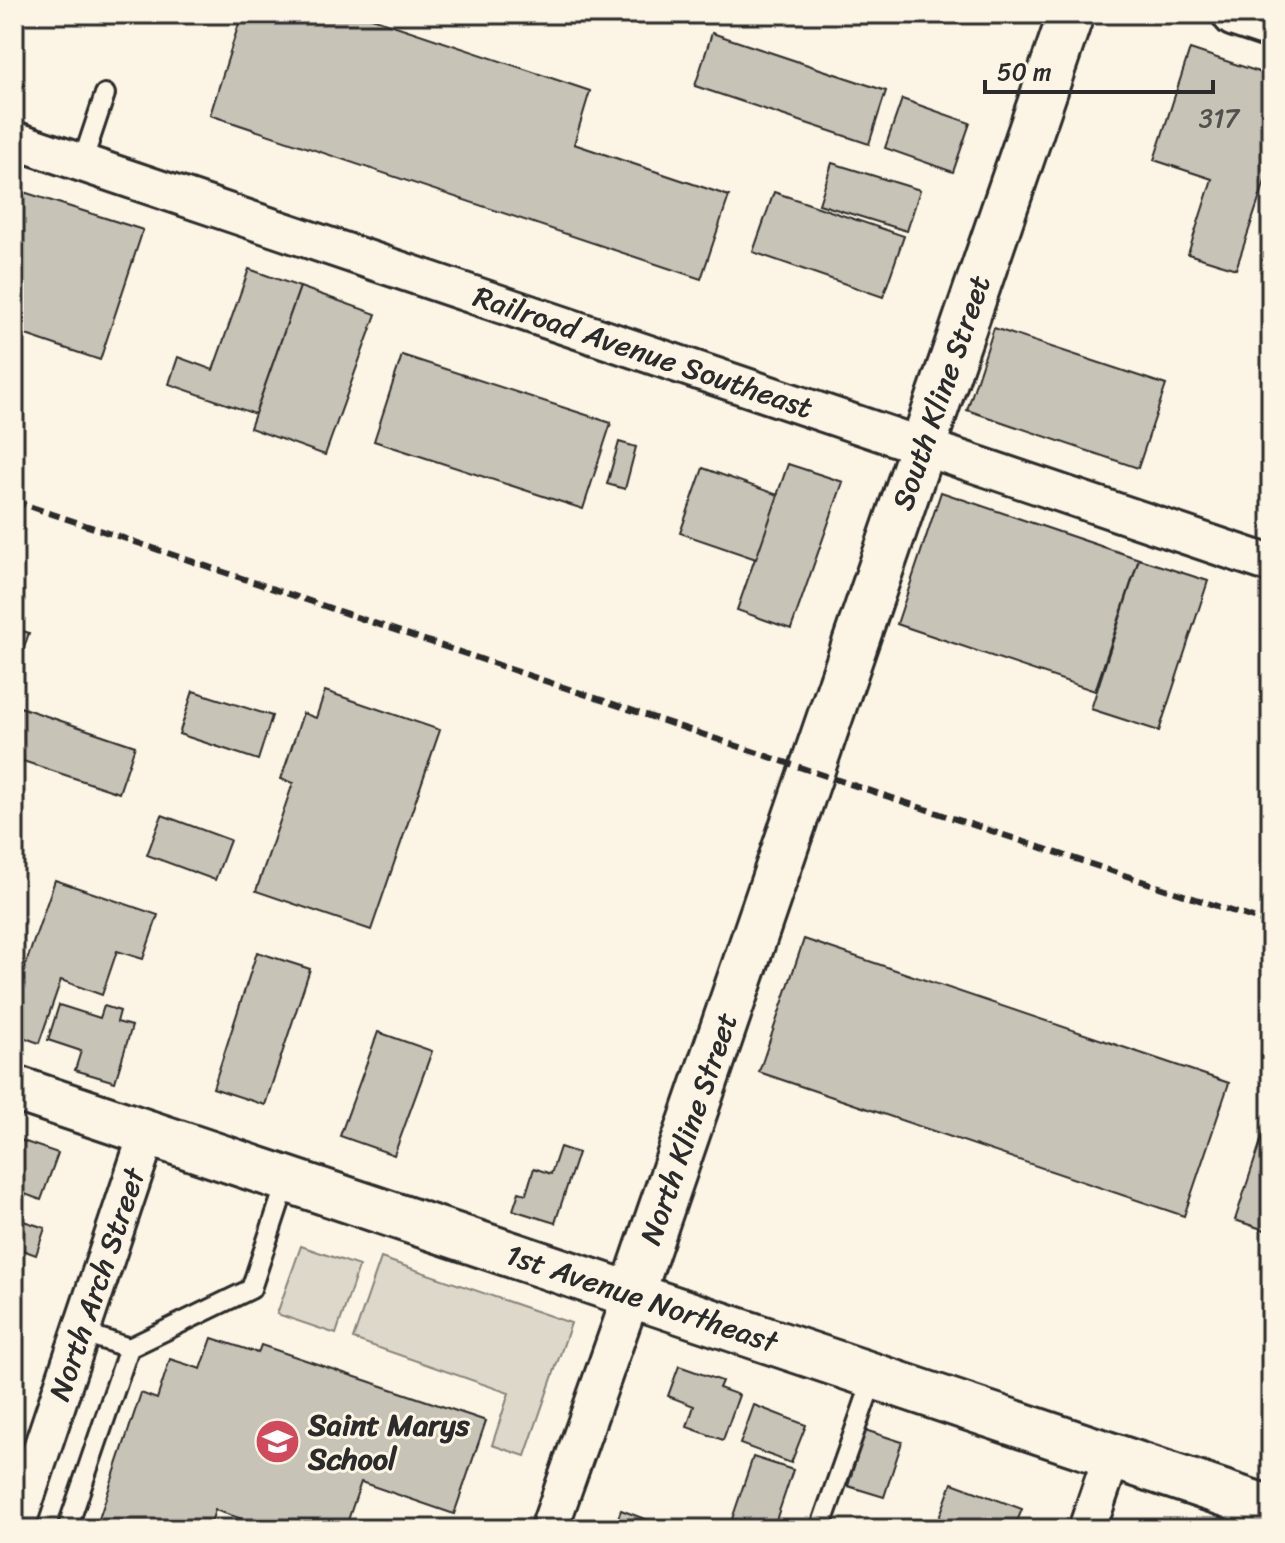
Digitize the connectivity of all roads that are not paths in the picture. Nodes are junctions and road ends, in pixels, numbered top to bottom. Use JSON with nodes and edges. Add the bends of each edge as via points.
{"nodes":[{"id":1,"x":1071,"y":14,"type":"edge"},
{"id":2,"x":1235,"y":14,"type":"edge"},
{"id":3,"x":1271,"y":26,"type":"edge"},
{"id":4,"x":105,"y":94,"type":"dead end"},
{"id":5,"x":14,"y":140,"type":"edge"},
{"id":6,"x":82,"y":163,"type":"junction"},
{"id":7,"x":923,"y":446,"type":"junction"},
{"id":8,"x":1271,"y":564,"type":"edge"},
{"id":9,"x":811,"y":771,"type":"joint"},
{"id":10,"x":14,"y":1088,"type":"edge"},
{"id":11,"x":148,"y":1132,"type":"junction"},
{"id":12,"x":287,"y":1180,"type":"junction"},
{"id":13,"x":631,"y":1297,"type":"junction"},
{"id":14,"x":81,"y":1332,"type":"junction"},
{"id":15,"x":129,"y":1348,"type":"junction"},
{"id":16,"x":874,"y":1376,"type":"junction"},
{"id":17,"x":1112,"y":1456,"type":"junction"},
{"id":18,"x":1271,"y":1509,"type":"edge"},
{"id":19,"x":15,"y":1529,"type":"edge"},
{"id":20,"x":67,"y":1529,"type":"edge"},
{"id":21,"x":549,"y":1529,"type":"edge"},
{"id":22,"x":820,"y":1529,"type":"edge"},
{"id":23,"x":1087,"y":1529,"type":"edge"}],
"edges":[{"from":1,"to":7,"type":"street","name":"South Kline Street"},
{"from":2,"to":3,"type":"street"},
{"from":4,"to":6,"type":"lane"},
{"from":5,"to":6,"type":"street","name":"Railroad Avenue Southeast"},
{"from":6,"to":7,"type":"street","name":"Railroad Avenue Southeast"},
{"from":7,"to":8,"type":"street","name":"Railroad Avenue Southeast"},
{"from":7,"to":9,"type":"street","name":"South Kline Street"},
{"from":9,"to":13,"type":"street","name":"North Kline Street"},
{"from":10,"to":11,"type":"street","name":"1st Avenue Northeast"},
{"from":11,"to":12,"type":"street","name":"1st Avenue Northeast"},
{"from":11,"to":14,"type":"street","name":"North Arch Street"},
{"from":12,"to":13,"type":"street","name":"1st Avenue Northeast"},
{"from":12,"to":15,"type":"lane","via":[[251,1289]]},
{"from":13,"to":16,"type":"street","name":"1st Avenue Northeast"},
{"from":13,"to":21,"type":"street","name":"North Kline Street"},
{"from":14,"to":15,"type":"lane"},
{"from":14,"to":19,"type":"street","name":"North Arch Street"},
{"from":15,"to":20,"type":"lane"},
{"from":16,"to":17,"type":"street","name":"1st Avenue Northeast"},
{"from":16,"to":22,"type":"lane"},
{"from":17,"to":18,"type":"street","name":"1st Avenue Northeast"},
{"from":17,"to":23,"type":"street"}]}
